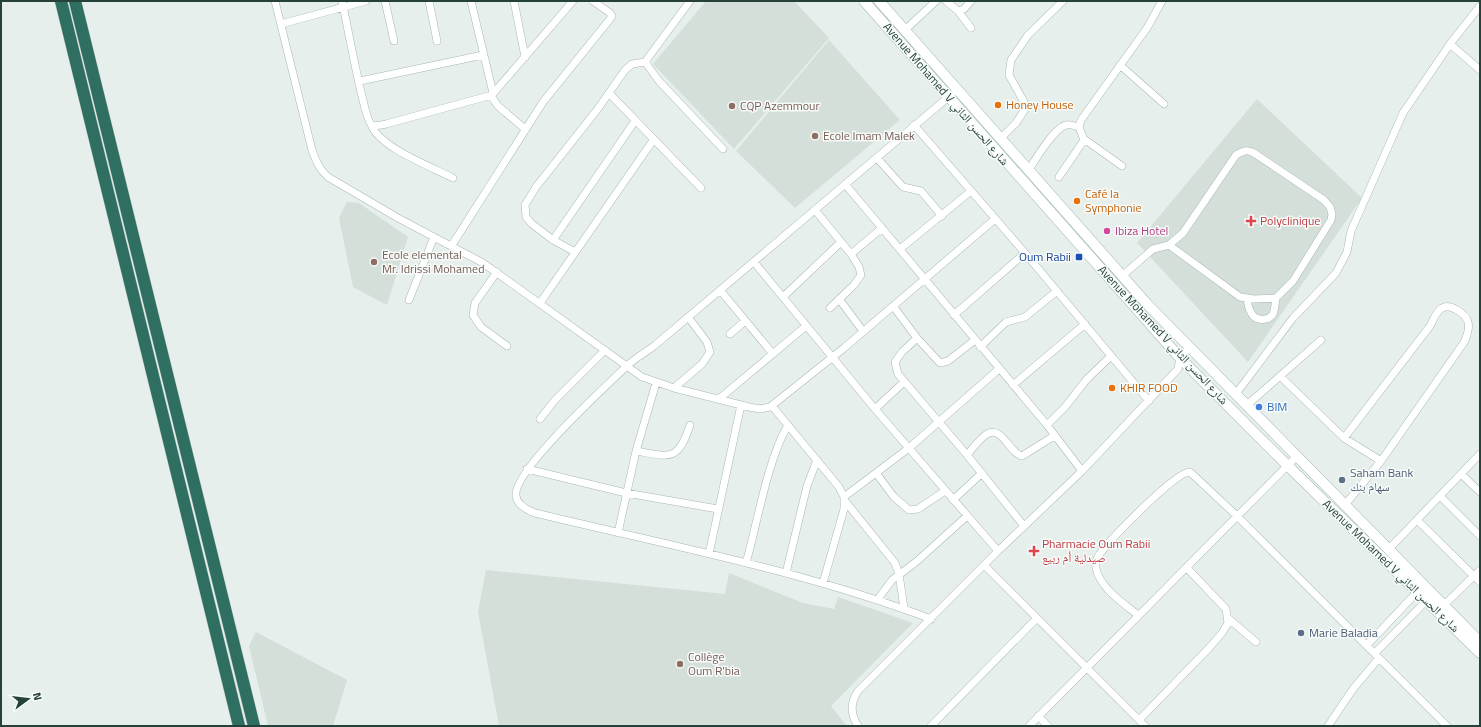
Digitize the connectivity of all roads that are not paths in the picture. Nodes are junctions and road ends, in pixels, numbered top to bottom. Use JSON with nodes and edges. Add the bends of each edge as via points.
{"nodes":[{"id":1,"x":61,"y":1,"type":"edge"},
{"id":2,"x":75,"y":1,"type":"edge"},
{"id":3,"x":275,"y":1,"type":"edge"},
{"id":4,"x":366,"y":1,"type":"edge"},
{"id":5,"x":385,"y":1,"type":"edge"},
{"id":6,"x":429,"y":1,"type":"edge"},
{"id":7,"x":471,"y":1,"type":"edge"},
{"id":8,"x":514,"y":1,"type":"edge"},
{"id":9,"x":573,"y":1,"type":"edge"},
{"id":10,"x":593,"y":1,"type":"edge"},
{"id":11,"x":690,"y":1,"type":"edge"},
{"id":12,"x":864,"y":1,"type":"edge"},
{"id":13,"x":879,"y":1,"type":"edge"},
{"id":14,"x":936,"y":1,"type":"edge"},
{"id":15,"x":946,"y":1,"type":"edge"},
{"id":16,"x":971,"y":1,"type":"edge"},
{"id":17,"x":1063,"y":1,"type":"edge"},
{"id":18,"x":1162,"y":1,"type":"edge"},
{"id":19,"x":342,"y":4,"type":"edge"},
{"id":20,"x":1480,"y":6,"type":"edge"},
{"id":21,"x":958,"y":11,"type":"junction"},
{"id":22,"x":281,"y":24,"type":"junction"},
{"id":23,"x":971,"y":28,"type":"dead end"},
{"id":24,"x":905,"y":30,"type":"junction"},
{"id":25,"x":437,"y":40,"type":"dead end"},
{"id":26,"x":394,"y":41,"type":"dead end"},
{"id":27,"x":1450,"y":44,"type":"junction"},
{"id":28,"x":483,"y":55,"type":"junction"},
{"id":29,"x":525,"y":57,"type":"junction"},
{"id":30,"x":645,"y":62,"type":"junction"},
{"id":31,"x":1120,"y":65,"type":"junction"},
{"id":32,"x":1480,"y":70,"type":"edge"},
{"id":33,"x":360,"y":81,"type":"junction"},
{"id":34,"x":957,"y":90,"type":"junction"},
{"id":35,"x":609,"y":93,"type":"junction"},
{"id":36,"x":492,"y":94,"type":"junction"},
{"id":37,"x":947,"y":97,"type":"junction"},
{"id":38,"x":1164,"y":104,"type":"dead end"},
{"id":39,"x":635,"y":121,"type":"junction"},
{"id":40,"x":371,"y":124,"type":"junction"},
{"id":41,"x":914,"y":125,"type":"junction"},
{"id":42,"x":1079,"y":127,"type":"junction"},
{"id":43,"x":525,"y":129,"type":"junction"},
{"id":44,"x":654,"y":139,"type":"junction"},
{"id":45,"x":1000,"y":139,"type":"junction"},
{"id":46,"x":1084,"y":139,"type":"junction"},
{"id":47,"x":724,"y":149,"type":"dead end"},
{"id":48,"x":878,"y":158,"type":"junction"},
{"id":49,"x":1122,"y":166,"type":"dead end"},
{"id":50,"x":1028,"y":171,"type":"junction"},
{"id":51,"x":1059,"y":177,"type":"dead end"},
{"id":52,"x":453,"y":178,"type":"dead end"},
{"id":53,"x":845,"y":184,"type":"junction"},
{"id":54,"x":701,"y":188,"type":"dead end"},
{"id":55,"x":971,"y":191,"type":"junction"},
{"id":56,"x":816,"y":210,"type":"junction"},
{"id":57,"x":942,"y":216,"type":"junction"},
{"id":58,"x":995,"y":219,"type":"junction"},
{"id":59,"x":882,"y":228,"type":"junction"},
{"id":60,"x":434,"y":236,"type":"junction"},
{"id":61,"x":553,"y":240,"type":"junction"},
{"id":62,"x":841,"y":242,"type":"junction"},
{"id":63,"x":452,"y":245,"type":"junction"},
{"id":64,"x":1169,"y":245,"type":"junction"},
{"id":65,"x":900,"y":249,"type":"junction"},
{"id":66,"x":575,"y":252,"type":"junction"},
{"id":67,"x":1026,"y":253,"type":"junction"},
{"id":68,"x":851,"y":254,"type":"junction"},
{"id":69,"x":754,"y":262,"type":"junction"},
{"id":70,"x":497,"y":272,"type":"junction"},
{"id":71,"x":1116,"y":276,"type":"junction"},
{"id":72,"x":924,"y":278,"type":"junction"},
{"id":73,"x":720,"y":290,"type":"junction"},
{"id":74,"x":1057,"y":292,"type":"junction"},
{"id":75,"x":783,"y":297,"type":"junction"},
{"id":76,"x":1247,"y":298,"type":"junction"},
{"id":77,"x":1276,"y":298,"type":"junction"},
{"id":78,"x":839,"y":299,"type":"junction"},
{"id":79,"x":409,"y":300,"type":"dead end"},
{"id":80,"x":540,"y":303,"type":"junction"},
{"id":81,"x":893,"y":306,"type":"junction"},
{"id":82,"x":830,"y":308,"type":"dead end"},
{"id":83,"x":954,"y":315,"type":"junction"},
{"id":84,"x":688,"y":317,"type":"junction"},
{"id":85,"x":745,"y":321,"type":"junction"},
{"id":86,"x":1085,"y":324,"type":"junction"},
{"id":87,"x":806,"y":326,"type":"junction"},
{"id":88,"x":863,"y":331,"type":"junction"},
{"id":89,"x":730,"y":334,"type":"dead end"},
{"id":90,"x":917,"y":338,"type":"junction"},
{"id":91,"x":975,"y":340,"type":"junction"},
{"id":92,"x":1321,"y":340,"type":"dead end"},
{"id":93,"x":507,"y":346,"type":"dead end"},
{"id":94,"x":980,"y":347,"type":"junction"},
{"id":95,"x":1189,"y":348,"type":"junction"},
{"id":96,"x":605,"y":350,"type":"junction"},
{"id":97,"x":773,"y":354,"type":"junction"},
{"id":98,"x":1111,"y":356,"type":"junction"},
{"id":99,"x":833,"y":357,"type":"junction"},
{"id":100,"x":1198,"y":357,"type":"junction"},
{"id":101,"x":1180,"y":358,"type":"junction"},
{"id":102,"x":626,"y":366,"type":"junction"},
{"id":103,"x":1183,"y":367,"type":"junction"},
{"id":104,"x":1000,"y":369,"type":"junction"},
{"id":105,"x":1280,"y":376,"type":"junction"},
{"id":106,"x":904,"y":382,"type":"junction"},
{"id":107,"x":656,"y":383,"type":"junction"},
{"id":108,"x":1013,"y":385,"type":"junction"},
{"id":109,"x":674,"y":388,"type":"junction"},
{"id":110,"x":1235,"y":395,"type":"junction"},
{"id":111,"x":719,"y":399,"type":"junction"},
{"id":112,"x":1149,"y":401,"type":"junction"},
{"id":113,"x":741,"y":405,"type":"junction"},
{"id":114,"x":772,"y":406,"type":"junction"},
{"id":115,"x":1246,"y":406,"type":"junction"},
{"id":116,"x":875,"y":409,"type":"junction"},
{"id":117,"x":540,"y":419,"type":"dead end"},
{"id":118,"x":939,"y":421,"type":"junction"},
{"id":119,"x":788,"y":424,"type":"junction"},
{"id":120,"x":690,"y":425,"type":"dead end"},
{"id":121,"x":1046,"y":425,"type":"junction"},
{"id":122,"x":1054,"y":436,"type":"junction"},
{"id":123,"x":1344,"y":438,"type":"junction"},
{"id":124,"x":909,"y":448,"type":"junction"},
{"id":125,"x":636,"y":451,"type":"junction"},
{"id":126,"x":1480,"y":454,"type":"edge"},
{"id":127,"x":967,"y":455,"type":"junction"},
{"id":128,"x":1296,"y":457,"type":"junction"},
{"id":129,"x":818,"y":460,"type":"junction"},
{"id":130,"x":1381,"y":462,"type":"junction"},
{"id":131,"x":1287,"y":465,"type":"junction"},
{"id":132,"x":527,"y":469,"type":"junction"},
{"id":133,"x":1082,"y":471,"type":"junction"},
{"id":134,"x":876,"y":473,"type":"junction"},
{"id":135,"x":982,"y":473,"type":"junction"},
{"id":136,"x":1461,"y":474,"type":"junction"},
{"id":137,"x":945,"y":491,"type":"junction"},
{"id":138,"x":1480,"y":492,"type":"edge"},
{"id":139,"x":626,"y":493,"type":"junction"},
{"id":140,"x":1440,"y":496,"type":"junction"},
{"id":141,"x":845,"y":499,"type":"junction"},
{"id":142,"x":953,"y":500,"type":"junction"},
{"id":143,"x":1344,"y":506,"type":"junction"},
{"id":144,"x":718,"y":509,"type":"junction"},
{"id":145,"x":967,"y":516,"type":"junction"},
{"id":146,"x":1237,"y":516,"type":"junction"},
{"id":147,"x":1417,"y":520,"type":"junction"},
{"id":148,"x":1024,"y":526,"type":"junction"},
{"id":149,"x":618,"y":533,"type":"junction"},
{"id":150,"x":1480,"y":536,"type":"edge"},
{"id":151,"x":1388,"y":550,"type":"junction"},
{"id":152,"x":998,"y":551,"type":"junction"},
{"id":153,"x":709,"y":554,"type":"junction"},
{"id":154,"x":746,"y":563,"type":"junction"},
{"id":155,"x":984,"y":565,"type":"junction"},
{"id":156,"x":1187,"y":568,"type":"junction"},
{"id":157,"x":1480,"y":570,"type":"edge"},
{"id":158,"x":786,"y":573,"type":"junction"},
{"id":159,"x":899,"y":574,"type":"junction"},
{"id":160,"x":1474,"y":576,"type":"junction"},
{"id":161,"x":1480,"y":582,"type":"edge"},
{"id":162,"x":823,"y":583,"type":"junction"},
{"id":163,"x":1420,"y":589,"type":"junction"},
{"id":164,"x":1429,"y":598,"type":"junction"},
{"id":165,"x":878,"y":599,"type":"junction"},
{"id":166,"x":1443,"y":606,"type":"junction"},
{"id":167,"x":904,"y":608,"type":"junction"},
{"id":168,"x":1138,"y":615,"type":"junction"},
{"id":169,"x":1037,"y":618,"type":"junction"},
{"id":170,"x":931,"y":619,"type":"junction"},
{"id":171,"x":1228,"y":619,"type":"junction"},
{"id":172,"x":1256,"y":642,"type":"dead end"},
{"id":173,"x":1480,"y":642,"type":"edge"},
{"id":174,"x":1367,"y":645,"type":"junction"},
{"id":175,"x":1480,"y":653,"type":"edge"},
{"id":176,"x":1377,"y":656,"type":"junction"},
{"id":177,"x":1086,"y":667,"type":"junction"},
{"id":178,"x":1038,"y":716,"type":"junction"},
{"id":179,"x":1142,"y":723,"type":"edge"},
{"id":180,"x":1332,"y":724,"type":"edge"},
{"id":181,"x":239,"y":726,"type":"edge"},
{"id":182,"x":254,"y":726,"type":"edge"},
{"id":183,"x":858,"y":726,"type":"edge"},
{"id":184,"x":931,"y":726,"type":"edge"},
{"id":185,"x":1029,"y":726,"type":"edge"},
{"id":186,"x":1048,"y":726,"type":"edge"},
{"id":187,"x":1447,"y":726,"type":"edge"}],
"edges":[{"from":1,"to":181,"type":"highway"},
{"from":2,"to":182,"type":"highway"},
{"from":3,"to":22,"type":"street"},
{"from":4,"to":19,"type":"street"},
{"from":5,"to":26,"type":"street"},
{"from":6,"to":25,"type":"street"},
{"from":7,"to":28,"type":"street"},
{"from":8,"to":29,"type":"street"},
{"from":9,"to":29,"type":"street"},
{"from":10,"to":43,"type":"street","via":[[611,14],[610,19],[543,102]]},
{"from":11,"to":30,"type":"street"},
{"from":12,"to":37,"type":"main road","name":"Avenue Mohamed V شارع الحسن الثاني"},
{"from":13,"to":24,"type":"main road","name":"Avenue Mohamed V شارع الحسن الثاني"},
{"from":14,"to":24,"type":"street"},
{"from":15,"to":21,"type":"street"},
{"from":16,"to":21,"type":"street","via":[[964,10]]},
{"from":17,"to":45,"type":"street","via":[[1028,35],[1011,60],[1009,75],[1025,106],[1020,118]]},
{"from":18,"to":31,"type":"street","via":[[1147,28]]},
{"from":19,"to":22,"type":"street"},
{"from":19,"to":33,"type":"street"},
{"from":20,"to":27,"type":"street"},
{"from":21,"to":23,"type":"street"},
{"from":22,"to":60,"type":"street","via":[[318,166],[328,176]]},
{"from":24,"to":34,"type":"main road","name":"Avenue Mohamed V شارع الحسن الثاني"},
{"from":27,"to":32,"type":"street"},
{"from":27,"to":110,"type":"street","via":[[1403,113],[1394,131],[1351,231],[1347,252],[1340,266],[1293,318]]},
{"from":28,"to":33,"type":"street"},
{"from":28,"to":36,"type":"street"},
{"from":29,"to":36,"type":"street"},
{"from":30,"to":35,"type":"street","via":[[629,66]]},
{"from":30,"to":47,"type":"street","via":[[659,81]]},
{"from":31,"to":38,"type":"street"},
{"from":31,"to":42,"type":"street"},
{"from":33,"to":40,"type":"street","via":[[366,114]]},
{"from":34,"to":37,"type":"street"},
{"from":34,"to":45,"type":"main road","name":"Avenue Mohamed V شارع الحسن الثاني"},
{"from":35,"to":39,"type":"street"},
{"from":35,"to":61,"type":"street","via":[[525,205],[529,221]]},
{"from":36,"to":40,"type":"street","via":[[386,124]]},
{"from":36,"to":43,"type":"street","via":[[498,106]]},
{"from":37,"to":41,"type":"street"},
{"from":37,"to":71,"type":"main road","name":"Avenue Mohamed V شارع الحسن الثاني"},
{"from":39,"to":44,"type":"street"},
{"from":39,"to":61,"type":"street"},
{"from":40,"to":52,"type":"street","via":[[378,136],[392,146]]},
{"from":41,"to":48,"type":"street"},
{"from":41,"to":55,"type":"street"},
{"from":42,"to":46,"type":"street"},
{"from":42,"to":50,"type":"street","via":[[1067,125],[1060,128]]},
{"from":43,"to":63,"type":"street"},
{"from":44,"to":54,"type":"street"},
{"from":44,"to":66,"type":"street"},
{"from":45,"to":50,"type":"main road","name":"Avenue Mohamed V شارع الحسن الثاني"},
{"from":46,"to":49,"type":"street"},
{"from":46,"to":51,"type":"street"},
{"from":48,"to":53,"type":"street"},
{"from":48,"to":57,"type":"street","via":[[903,187],[920,191]]},
{"from":50,"to":71,"type":"main road","name":"Avenue Mohamed V شارع الحسن الثاني"},
{"from":53,"to":56,"type":"street"},
{"from":53,"to":59,"type":"street"},
{"from":55,"to":57,"type":"street"},
{"from":55,"to":58,"type":"street"},
{"from":56,"to":62,"type":"street"},
{"from":56,"to":69,"type":"street"},
{"from":57,"to":65,"type":"street"},
{"from":58,"to":67,"type":"street"},
{"from":58,"to":72,"type":"street"},
{"from":59,"to":65,"type":"street"},
{"from":59,"to":68,"type":"street"},
{"from":60,"to":63,"type":"street"},
{"from":60,"to":79,"type":"street"},
{"from":61,"to":66,"type":"street"},
{"from":62,"to":68,"type":"street"},
{"from":62,"to":75,"type":"street"},
{"from":63,"to":70,"type":"street"},
{"from":64,"to":71,"type":"street","via":[[1153,249]]},
{"from":64,"to":76,"type":"street","via":[[1240,297]]},
{"from":64,"to":77,"type":"street","via":[[1183,233],[1236,155],[1248,150],[1324,200],[1332,214],[1326,230],[1293,281]]},
{"from":65,"to":72,"type":"street"},
{"from":66,"to":80,"type":"street"},
{"from":67,"to":74,"type":"street"},
{"from":67,"to":83,"type":"street"},
{"from":68,"to":78,"type":"street","via":[[859,267],[860,275]]},
{"from":69,"to":73,"type":"street"},
{"from":69,"to":75,"type":"street"},
{"from":70,"to":80,"type":"street"},
{"from":70,"to":93,"type":"street","via":[[475,303],[473,315],[477,323]]},
{"from":71,"to":95,"type":"main road","name":"Avenue Mohamed V شارع الحسن الثاني"},
{"from":71,"to":101,"type":"main road","name":"Avenue Mohamed V شارع الحسن الثاني"},
{"from":72,"to":81,"type":"street"},
{"from":72,"to":83,"type":"street"},
{"from":73,"to":84,"type":"street"},
{"from":73,"to":85,"type":"street"},
{"from":74,"to":86,"type":"street"},
{"from":74,"to":94,"type":"street","via":[[1024,317],[1006,322]]},
{"from":75,"to":87,"type":"street"},
{"from":76,"to":77,"type":"street"},
{"from":76,"to":77,"type":"street","via":[[1250,313],[1256,319],[1263,320],[1270,318],[1274,313]]},
{"from":78,"to":82,"type":"street"},
{"from":78,"to":88,"type":"street"},
{"from":80,"to":96,"type":"street"},
{"from":81,"to":88,"type":"street"},
{"from":81,"to":90,"type":"street"},
{"from":83,"to":91,"type":"street"},
{"from":84,"to":102,"type":"street"},
{"from":84,"to":109,"type":"street","via":[[707,342],[710,352],[702,364]]},
{"from":85,"to":89,"type":"street"},
{"from":85,"to":97,"type":"street"},
{"from":86,"to":98,"type":"street"},
{"from":86,"to":108,"type":"street"},
{"from":87,"to":97,"type":"street"},
{"from":87,"to":99,"type":"street"},
{"from":88,"to":99,"type":"street"},
{"from":90,"to":91,"type":"street","via":[[943,363]]},
{"from":90,"to":106,"type":"street","via":[[895,362],[896,370]]},
{"from":91,"to":94,"type":"street"},
{"from":92,"to":105,"type":"street"},
{"from":94,"to":104,"type":"street"},
{"from":95,"to":100,"type":"main road","name":"Avenue Mohamed V شارع الحسن الثاني"},
{"from":95,"to":101,"type":"street"},
{"from":96,"to":102,"type":"street"},
{"from":96,"to":117,"type":"street","via":[[555,400]]},
{"from":97,"to":111,"type":"street"},
{"from":98,"to":112,"type":"street"},
{"from":98,"to":121,"type":"street"},
{"from":99,"to":114,"type":"street"},
{"from":99,"to":116,"type":"street"},
{"from":100,"to":103,"type":"street"},
{"from":100,"to":110,"type":"main road","name":"Avenue Mohamed V شارع الحسن الثاني"},
{"from":101,"to":103,"type":"main road","name":"Avenue Mohamed V شارع الحسن الثاني"},
{"from":102,"to":107,"type":"street"},
{"from":102,"to":132,"type":"street"},
{"from":103,"to":112,"type":"street"},
{"from":103,"to":131,"type":"main road","name":"Avenue Mohamed V شارع الحسن الثاني"},
{"from":104,"to":108,"type":"street"},
{"from":104,"to":118,"type":"street"},
{"from":105,"to":115,"type":"street"},
{"from":105,"to":123,"type":"street"},
{"from":106,"to":116,"type":"street"},
{"from":106,"to":118,"type":"street"},
{"from":107,"to":109,"type":"street"},
{"from":107,"to":125,"type":"street"},
{"from":108,"to":121,"type":"street"},
{"from":109,"to":111,"type":"street"},
{"from":110,"to":115,"type":"main road","name":"Avenue Mohamed V شارع الحسن الثاني"},
{"from":111,"to":113,"type":"street"},
{"from":112,"to":133,"type":"street"},
{"from":113,"to":114,"type":"street","via":[[760,409]]},
{"from":113,"to":144,"type":"street"},
{"from":114,"to":119,"type":"street"},
{"from":115,"to":128,"type":"main road","name":"Avenue Mohamed V شارع الحسن الثاني"},
{"from":116,"to":124,"type":"street"},
{"from":118,"to":124,"type":"street"},
{"from":118,"to":127,"type":"street"},
{"from":119,"to":129,"type":"street"},
{"from":119,"to":154,"type":"street","via":[[771,467]]},
{"from":120,"to":125,"type":"street","via":[[680,450],[674,454],[667,456]]},
{"from":121,"to":122,"type":"street"},
{"from":122,"to":127,"type":"street","via":[[1022,456],[1012,450],[998,434],[991,432]]},
{"from":122,"to":133,"type":"street"},
{"from":123,"to":130,"type":"street"},
{"from":123,"to":130,"type":"street","via":[[1440,310],[1448,306],[1454,308],[1467,320],[1465,341]]},
{"from":124,"to":134,"type":"street"},
{"from":124,"to":137,"type":"street"},
{"from":125,"to":139,"type":"street"},
{"from":126,"to":136,"type":"street"},
{"from":127,"to":135,"type":"street"},
{"from":128,"to":131,"type":"street"},
{"from":128,"to":143,"type":"main road","name":"Avenue Mohamed V شارع الحسن الثاني"},
{"from":129,"to":141,"type":"street"},
{"from":129,"to":158,"type":"street","via":[[807,486]]},
{"from":130,"to":143,"type":"street"},
{"from":131,"to":146,"type":"street"},
{"from":131,"to":163,"type":"main road","name":"Avenue Mohamed V شارع الحسن الثاني"},
{"from":132,"to":139,"type":"street"},
{"from":132,"to":149,"type":"street","via":[[519,481],[516,494],[518,501],[526,509]]},
{"from":133,"to":148,"type":"street"},
{"from":134,"to":137,"type":"street","via":[[894,497],[909,510],[918,509]]},
{"from":134,"to":141,"type":"street"},
{"from":135,"to":142,"type":"street"},
{"from":135,"to":148,"type":"street"},
{"from":136,"to":138,"type":"street"},
{"from":136,"to":140,"type":"street"},
{"from":137,"to":142,"type":"street"},
{"from":139,"to":144,"type":"street"},
{"from":139,"to":149,"type":"street"},
{"from":140,"to":147,"type":"street"},
{"from":140,"to":150,"type":"street"},
{"from":141,"to":159,"type":"street","via":[[895,563]]},
{"from":141,"to":162,"type":"street"},
{"from":142,"to":145,"type":"street"},
{"from":143,"to":151,"type":"main road","name":"Avenue Mohamed V شارع الحسن الثاني"},
{"from":144,"to":153,"type":"street"},
{"from":145,"to":152,"type":"street"},
{"from":145,"to":159,"type":"street"},
{"from":146,"to":156,"type":"street"},
{"from":146,"to":168,"type":"street","via":[[1188,471],[1145,506],[1101,551],[1096,566],[1103,583]]},
{"from":146,"to":174,"type":"street"},
{"from":147,"to":151,"type":"street"},
{"from":147,"to":160,"type":"street"},
{"from":148,"to":152,"type":"street"},
{"from":149,"to":153,"type":"street"},
{"from":151,"to":163,"type":"main road","name":"Avenue Mohamed V شارع الحسن الثاني"},
{"from":152,"to":155,"type":"street"},
{"from":153,"to":154,"type":"street"},
{"from":154,"to":158,"type":"street"},
{"from":155,"to":169,"type":"street"},
{"from":155,"to":170,"type":"street"},
{"from":156,"to":168,"type":"street"},
{"from":156,"to":171,"type":"street","via":[[1226,609]]},
{"from":157,"to":160,"type":"street"},
{"from":158,"to":162,"type":"street"},
{"from":159,"to":165,"type":"street"},
{"from":159,"to":167,"type":"street"},
{"from":160,"to":161,"type":"street"},
{"from":160,"to":166,"type":"street"},
{"from":162,"to":165,"type":"street"},
{"from":163,"to":164,"type":"main road","name":"Avenue Mohamed V شارع الحسن الثاني"},
{"from":163,"to":174,"type":"street"},
{"from":164,"to":166,"type":"main road","name":"Avenue Mohamed V شارع الحسن الثاني"},
{"from":164,"to":175,"type":"main road","name":"Avenue Mohamed V شارع الحسن الثاني"},
{"from":164,"to":176,"type":"street"},
{"from":165,"to":167,"type":"street"},
{"from":166,"to":173,"type":"main road","name":"Avenue Mohamed V شارع الحسن الثاني"},
{"from":167,"to":170,"type":"street"},
{"from":168,"to":177,"type":"street"},
{"from":169,"to":177,"type":"street"},
{"from":169,"to":184,"type":"street"},
{"from":170,"to":183,"type":"street","via":[[858,691],[851,706]]},
{"from":171,"to":172,"type":"street"},
{"from":171,"to":179,"type":"street","via":[[1219,638]]},
{"from":174,"to":176,"type":"street"},
{"from":176,"to":180,"type":"street"},
{"from":176,"to":187,"type":"street"},
{"from":177,"to":178,"type":"street"},
{"from":177,"to":179,"type":"street"},
{"from":178,"to":185,"type":"street"},
{"from":178,"to":186,"type":"street"}]}
